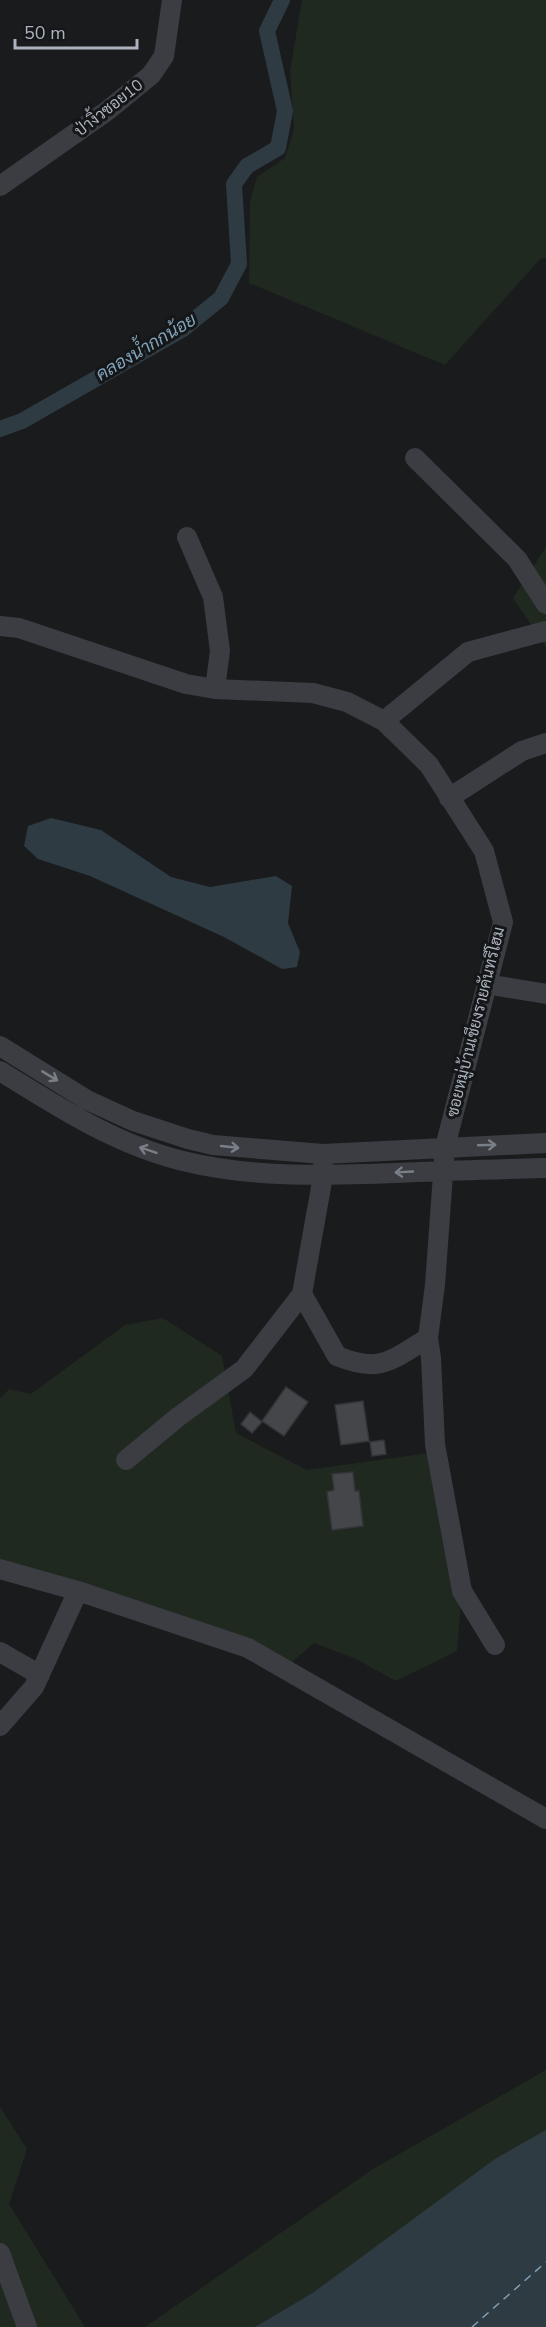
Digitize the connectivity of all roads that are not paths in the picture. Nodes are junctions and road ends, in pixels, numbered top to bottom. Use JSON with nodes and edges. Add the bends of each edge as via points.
{"nodes":[{"id":1,"x":172,"y":0,"type":"edge"},
{"id":2,"x":0,"y":186,"type":"edge"},
{"id":3,"x":415,"y":458,"type":"dead end"},
{"id":4,"x":187,"y":537,"type":"dead end"},
{"id":5,"x":546,"y":604,"type":"edge"},
{"id":6,"x":0,"y":626,"type":"edge"},
{"id":7,"x":546,"y":631,"type":"edge"},
{"id":8,"x":215,"y":689,"type":"junction"},
{"id":9,"x":384,"y":721,"type":"junction"},
{"id":10,"x":546,"y":743,"type":"edge"},
{"id":11,"x":449,"y":798,"type":"junction"},
{"id":12,"x":486,"y":984,"type":"junction"},
{"id":13,"x":546,"y":994,"type":"edge"},
{"id":14,"x":0,"y":1046,"type":"edge"},
{"id":15,"x":0,"y":1071,"type":"edge"},
{"id":16,"x":77,"y":1092,"type":"junction"},
{"id":17,"x":66,"y":1112,"type":"junction"},
{"id":18,"x":189,"y":1139,"type":"junction"},
{"id":19,"x":546,"y":1143,"type":"edge"},
{"id":20,"x":445,"y":1147,"type":"junction"},
{"id":21,"x":323,"y":1154,"type":"junction"},
{"id":22,"x":183,"y":1161,"type":"junction"},
{"id":23,"x":546,"y":1168,"type":"edge"},
{"id":24,"x":443,"y":1171,"type":"junction"},
{"id":25,"x":323,"y":1176,"type":"junction"},
{"id":26,"x":302,"y":1294,"type":"junction"},
{"id":27,"x":428,"y":1338,"type":"junction"},
{"id":28,"x":126,"y":1460,"type":"dead end"},
{"id":29,"x":0,"y":1569,"type":"edge"},
{"id":30,"x":78,"y":1591,"type":"junction"},
{"id":31,"x":495,"y":1645,"type":"dead end"},
{"id":32,"x":0,"y":1652,"type":"edge"},
{"id":33,"x":40,"y":1675,"type":"junction"},
{"id":34,"x":0,"y":1726,"type":"edge"},
{"id":35,"x":546,"y":1820,"type":"edge"},
{"id":36,"x":0,"y":2253,"type":"edge"},
{"id":37,"x":27,"y":2327,"type":"edge"}],
"edges":[{"from":1,"to":2,"type":"street","name":"ป่างิ้วซอย10","via":[[164,56],[151,75]]},
{"from":3,"to":5,"type":"street","via":[[517,559]]},
{"from":4,"to":8,"type":"street","via":[[213,597],[220,651]]},
{"from":6,"to":8,"type":"street","name":"ซอยหมู่บ้านเชียงรายคันทรีโฮม","via":[[19,628],[186,684]]},
{"from":7,"to":9,"type":"street","via":[[468,652]]},
{"from":8,"to":9,"type":"street","name":"ซอยหมู่บ้านเชียงรายคันทรีโฮม","via":[[313,693],[346,702]]},
{"from":9,"to":11,"type":"street","name":"ซอยหมู่บ้านเชียงรายคันทรีโฮม","via":[[429,765]]},
{"from":10,"to":11,"type":"street","via":[[522,751]]},
{"from":11,"to":12,"type":"street","name":"ซอยหมู่บ้านเชียงรายคันทรีโฮม","via":[[484,851],[503,922]]},
{"from":12,"to":13,"type":"street"},
{"from":12,"to":20,"type":"street","name":"ซอยหมู่บ้านเชียงรายคันทรีโฮม"},
{"from":14,"to":16,"type":"street","one_way":true},
{"from":15,"to":17,"type":"street"},
{"from":16,"to":17,"type":"street"},
{"from":16,"to":18,"type":"street","via":[[133,1120]]},
{"from":22,"to":17,"type":"street","one_way":true,"via":[[124,1142]]},
{"from":18,"to":21,"type":"street","one_way":true,"via":[[213,1145]]},
{"from":18,"to":22,"type":"street"},
{"from":20,"to":19,"type":"street","one_way":true},
{"from":20,"to":21,"type":"street"},
{"from":20,"to":24,"type":"street","name":"ซอยหมู่บ้านเชียงรายคันทรีโฮม"},
{"from":21,"to":25,"type":"street"},
{"from":22,"to":25,"type":"street","via":[[251,1172]]},
{"from":23,"to":24,"type":"street"},
{"from":24,"to":25,"type":"street","one_way":true},
{"from":24,"to":27,"type":"street","name":"ซอยหมู่บ้านเชียงรายคันทรีโฮม"},
{"from":25,"to":26,"type":"street"},
{"from":26,"to":27,"type":"street","via":[[337,1356],[351,1362],[382,1365]]},
{"from":26,"to":28,"type":"street","via":[[244,1369]]},
{"from":27,"to":31,"type":"street","name":"ซอยหมู่บ้านเชียงรายคันทรีโฮม","via":[[435,1444],[462,1591]]},
{"from":29,"to":30,"type":"street"},
{"from":30,"to":33,"type":"street"},
{"from":30,"to":35,"type":"street","via":[[248,1648]]},
{"from":32,"to":33,"type":"street"},
{"from":33,"to":34,"type":"street"},
{"from":36,"to":37,"type":"street"}]}
